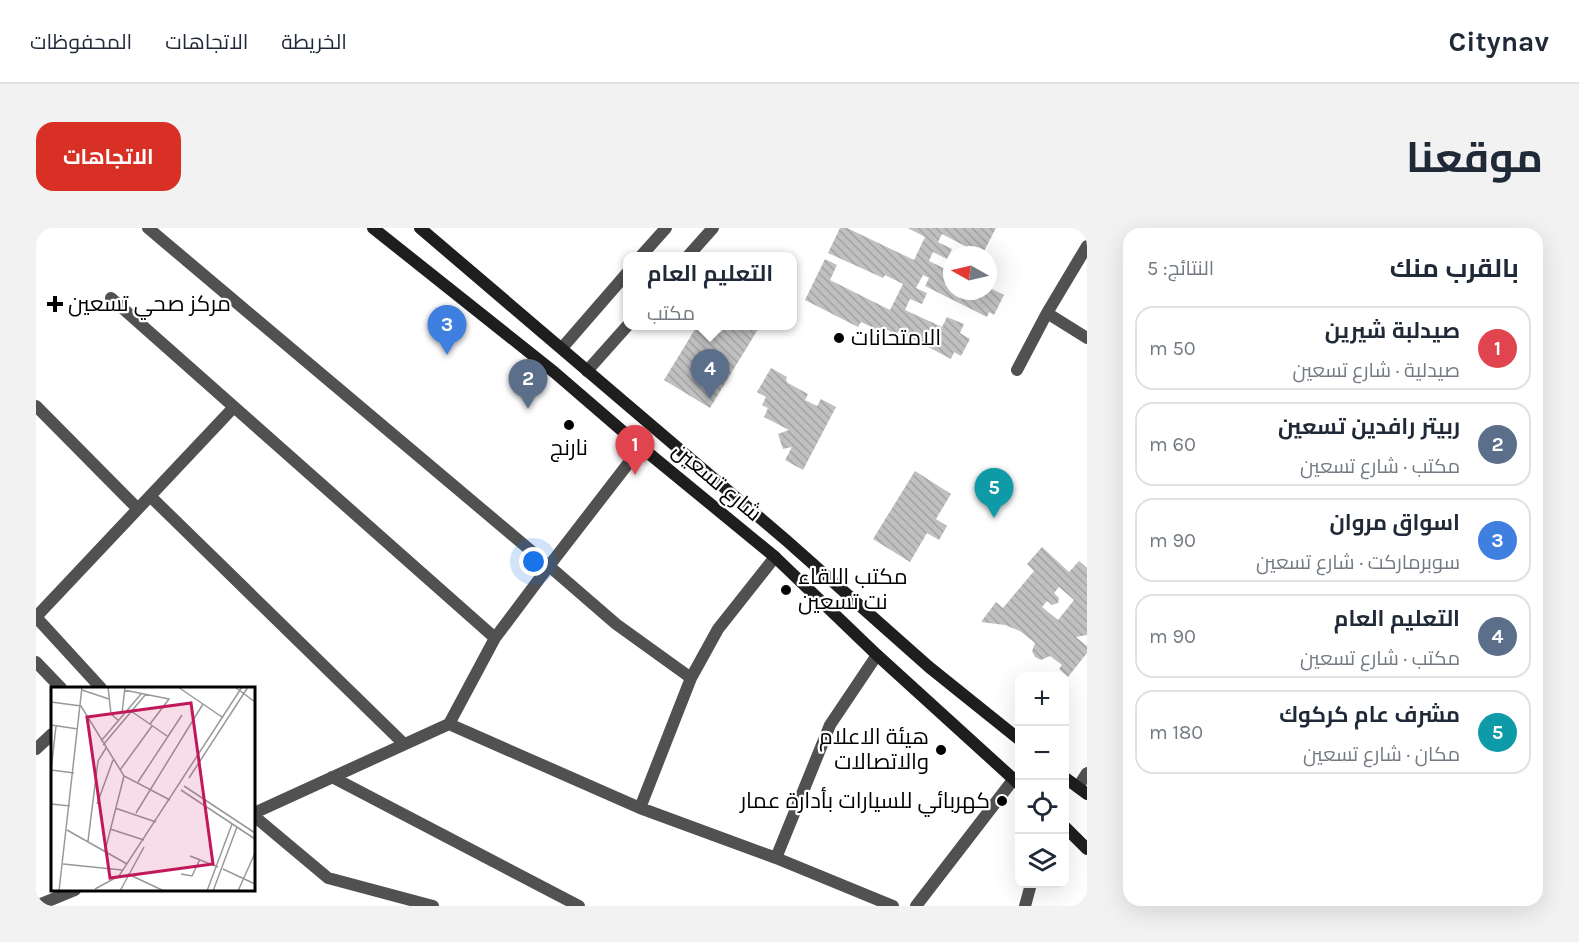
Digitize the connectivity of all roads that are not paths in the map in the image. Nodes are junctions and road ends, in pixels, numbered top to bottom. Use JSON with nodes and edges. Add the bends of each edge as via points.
{"nodes":[{"id":1,"x":148,"y":228,"type":"edge"},
{"id":2,"x":373,"y":228,"type":"edge"},
{"id":3,"x":420,"y":228,"type":"edge"},
{"id":4,"x":666,"y":228,"type":"edge"},
{"id":5,"x":713,"y":228,"type":"edge"},
{"id":6,"x":1087,"y":246,"type":"edge"},
{"id":7,"x":645,"y":252,"type":"edge"},
{"id":8,"x":692,"y":252,"type":"edge"},
{"id":9,"x":623,"y":278,"type":"edge"},
{"id":10,"x":111,"y":298,"type":"dead end"},
{"id":11,"x":1047,"y":313,"type":"junction"},
{"id":12,"x":623,"y":330,"type":"edge"},
{"id":13,"x":1087,"y":338,"type":"edge"},
{"id":14,"x":562,"y":348,"type":"junction"},
{"id":15,"x":1017,"y":370,"type":"dead end"},
{"id":16,"x":587,"y":371,"type":"junction"},
{"id":17,"x":36,"y":406,"type":"edge"},
{"id":18,"x":234,"y":407,"type":"junction"},
{"id":19,"x":641,"y":447,"type":"junction"},
{"id":20,"x":150,"y":496,"type":"junction"},
{"id":21,"x":138,"y":509,"type":"junction"},
{"id":22,"x":775,"y":557,"type":"junction"},
{"id":23,"x":549,"y":566,"type":"junction"},
{"id":24,"x":36,"y":617,"type":"edge"},
{"id":25,"x":495,"y":638,"type":"junction"},
{"id":26,"x":876,"y":655,"type":"junction"},
{"id":27,"x":36,"y":662,"type":"edge"},
{"id":28,"x":36,"y":675,"type":"edge"},
{"id":29,"x":52,"y":678,"type":"junction"},
{"id":30,"x":691,"y":678,"type":"junction"},
{"id":31,"x":60,"y":687,"type":"edge"},
{"id":32,"x":100,"y":687,"type":"edge"},
{"id":33,"x":449,"y":724,"type":"junction"},
{"id":34,"x":51,"y":736,"type":"edge"},
{"id":35,"x":1015,"y":736,"type":"edge"},
{"id":36,"x":404,"y":744,"type":"junction"},
{"id":37,"x":36,"y":749,"type":"edge"},
{"id":38,"x":1087,"y":773,"type":"edge"},
{"id":39,"x":332,"y":777,"type":"junction"},
{"id":40,"x":1069,"y":780,"type":"edge"},
{"id":41,"x":1015,"y":781,"type":"edge"},
{"id":42,"x":1015,"y":785,"type":"edge"},
{"id":43,"x":1082,"y":791,"type":"edge"},
{"id":44,"x":640,"y":808,"type":"junction"},
{"id":45,"x":255,"y":815,"type":"edge"},
{"id":46,"x":255,"y":816,"type":"edge"},
{"id":47,"x":1069,"y":830,"type":"edge"},
{"id":48,"x":1087,"y":849,"type":"edge"},
{"id":49,"x":776,"y":858,"type":"junction"},
{"id":50,"x":1029,"y":888,"type":"edge"},
{"id":51,"x":73,"y":891,"type":"edge"},
{"id":52,"x":36,"y":906,"type":"edge"},
{"id":53,"x":433,"y":906,"type":"edge"},
{"id":54,"x":579,"y":906,"type":"edge"},
{"id":55,"x":893,"y":906,"type":"edge"},
{"id":56,"x":916,"y":906,"type":"edge"},
{"id":57,"x":1025,"y":906,"type":"edge"}],
"edges":[{"from":1,"to":23,"type":"street"},
{"from":2,"to":19,"type":"main road","name":"شارع تسعين","via":[[554,372]]},
{"from":3,"to":14,"type":"main road","name":"شارع تسعين"},
{"from":4,"to":7,"type":"street"},
{"from":5,"to":8,"type":"street"},
{"from":6,"to":11,"type":"street"},
{"from":9,"to":14,"type":"street"},
{"from":10,"to":18,"type":"street"},
{"from":11,"to":13,"type":"street"},
{"from":11,"to":15,"type":"street"},
{"from":12,"to":16,"type":"street"},
{"from":14,"to":16,"type":"main road","name":"شارع تسعين"},
{"from":16,"to":35,"type":"main road","name":"شارع تسعين","via":[[929,667]]},
{"from":17,"to":21,"type":"street"},
{"from":18,"to":20,"type":"street"},
{"from":18,"to":25,"type":"street"},
{"from":19,"to":22,"type":"main road","name":"شارع تسعين"},
{"from":19,"to":23,"type":"street"},
{"from":20,"to":21,"type":"street"},
{"from":20,"to":36,"type":"street"},
{"from":21,"to":24,"type":"street"},
{"from":22,"to":26,"type":"main road","name":"شارع تسعين"},
{"from":22,"to":30,"type":"street","via":[[718,629]]},
{"from":23,"to":25,"type":"street"},
{"from":23,"to":30,"type":"street","via":[[616,624]]},
{"from":24,"to":32,"type":"street"},
{"from":25,"to":33,"type":"street"},
{"from":26,"to":41,"type":"main road","name":"شارع تسعين"},
{"from":26,"to":49,"type":"street","via":[[830,725]]},
{"from":27,"to":29,"type":"street"},
{"from":28,"to":29,"type":"street"},
{"from":29,"to":31,"type":"street"},
{"from":30,"to":44,"type":"street"},
{"from":33,"to":36,"type":"street"},
{"from":33,"to":44,"type":"street"},
{"from":34,"to":37,"type":"street"},
{"from":36,"to":39,"type":"street"},
{"from":38,"to":43,"type":"street"},
{"from":39,"to":45,"type":"street"},
{"from":39,"to":54,"type":"street"},
{"from":40,"to":43,"type":"main road"},
{"from":42,"to":56,"type":"street"},
{"from":44,"to":49,"type":"street"},
{"from":46,"to":53,"type":"street","via":[[328,878]]},
{"from":47,"to":48,"type":"main road"},
{"from":49,"to":55,"type":"street"},
{"from":50,"to":57,"type":"street"},
{"from":51,"to":52,"type":"street"}]}
